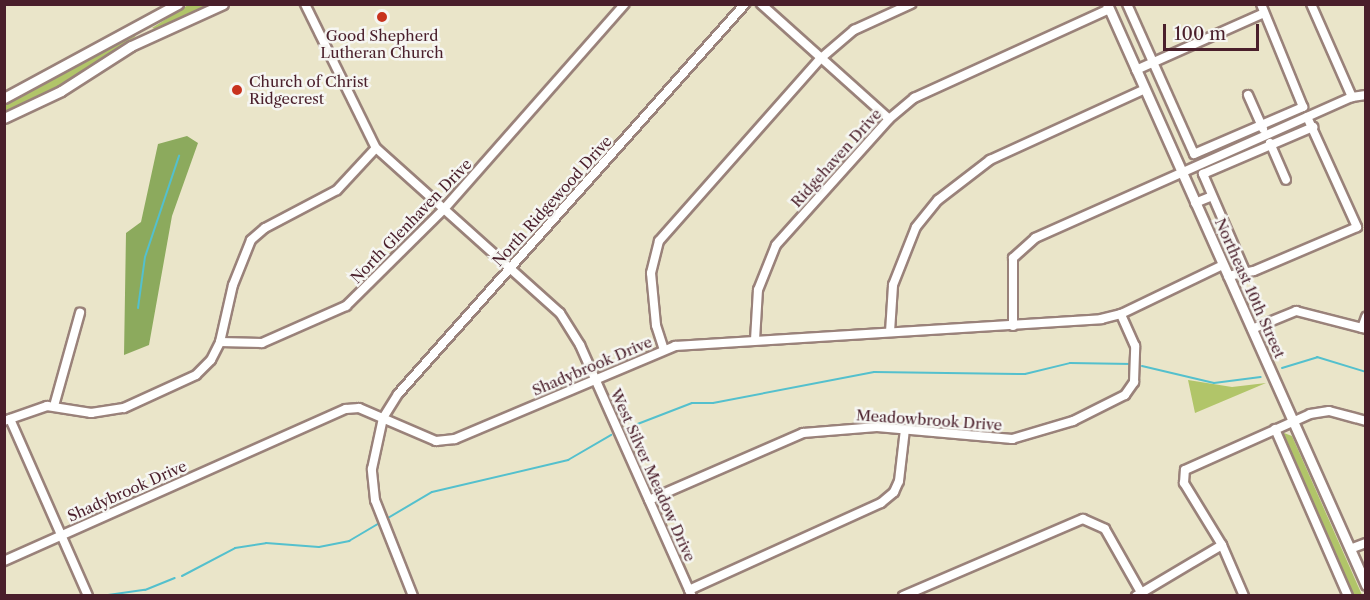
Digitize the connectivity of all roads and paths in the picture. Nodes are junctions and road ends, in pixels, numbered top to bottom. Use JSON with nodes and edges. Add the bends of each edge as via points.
{"nodes":[{"id":1,"x":178,"y":4,"type":"edge"},
{"id":2,"x":223,"y":4,"type":"edge"},
{"id":3,"x":304,"y":4,"type":"edge"},
{"id":4,"x":625,"y":4,"type":"edge"},
{"id":5,"x":745,"y":4,"type":"edge"},
{"id":6,"x":760,"y":4,"type":"edge"},
{"id":7,"x":911,"y":4,"type":"edge"},
{"id":8,"x":1126,"y":4,"type":"edge"},
{"id":9,"x":1260,"y":4,"type":"edge"},
{"id":10,"x":1311,"y":4,"type":"edge"},
{"id":11,"x":1108,"y":7,"type":"edge"},
{"id":12,"x":1264,"y":13,"type":"junction"},
{"id":13,"x":140,"y":22,"type":"junction"},
{"id":14,"x":147,"y":39,"type":"junction"},
{"id":15,"x":820,"y":58,"type":"junction"},
{"id":16,"x":1153,"y":63,"type":"junction"},
{"id":17,"x":1136,"y":70,"type":"junction"},
{"id":18,"x":1145,"y":89,"type":"junction"},
{"id":19,"x":1248,"y":95,"type":"dead end"},
{"id":20,"x":1365,"y":95,"type":"edge"},
{"id":21,"x":1352,"y":97,"type":"junction"},
{"id":22,"x":4,"y":98,"type":"edge"},
{"id":23,"x":1307,"y":117,"type":"junction"},
{"id":24,"x":4,"y":118,"type":"edge"},
{"id":25,"x":889,"y":119,"type":"junction"},
{"id":26,"x":1261,"y":125,"type":"junction"},
{"id":27,"x":1313,"y":127,"type":"junction"},
{"id":28,"x":1266,"y":135,"type":"junction"},
{"id":29,"x":1270,"y":145,"type":"junction"},
{"id":30,"x":376,"y":148,"type":"junction"},
{"id":31,"x":1182,"y":172,"type":"junction"},
{"id":32,"x":1286,"y":180,"type":"dead end"},
{"id":33,"x":1212,"y":196,"type":"junction"},
{"id":34,"x":1195,"y":203,"type":"junction"},
{"id":35,"x":444,"y":209,"type":"junction"},
{"id":36,"x":1223,"y":265,"type":"junction"},
{"id":37,"x":511,"y":268,"type":"junction"},
{"id":38,"x":1245,"y":271,"type":"junction"},
{"id":39,"x":1228,"y":276,"type":"junction"},
{"id":40,"x":80,"y":313,"type":"dead end"},
{"id":41,"x":1121,"y":314,"type":"junction"},
{"id":42,"x":1365,"y":317,"type":"edge"},
{"id":43,"x":1013,"y":326,"type":"junction"},
{"id":44,"x":1364,"y":328,"type":"edge"},
{"id":45,"x":1252,"y":329,"type":"junction"},
{"id":46,"x":890,"y":332,"type":"junction"},
{"id":47,"x":755,"y":340,"type":"junction"},
{"id":48,"x":220,"y":342,"type":"junction"},
{"id":49,"x":664,"y":350,"type":"junction"},
{"id":50,"x":594,"y":379,"type":"junction"},
{"id":51,"x":54,"y":406,"type":"junction"},
{"id":52,"x":383,"y":417,"type":"junction"},
{"id":53,"x":7,"y":420,"type":"edge"},
{"id":54,"x":1293,"y":421,"type":"junction"},
{"id":55,"x":1365,"y":421,"type":"edge"},
{"id":56,"x":905,"y":429,"type":"junction"},
{"id":57,"x":1275,"y":429,"type":"junction"},
{"id":58,"x":649,"y":500,"type":"junction"},
{"id":59,"x":61,"y":536,"type":"junction"},
{"id":60,"x":1365,"y":543,"type":"edge"},
{"id":61,"x":1222,"y":546,"type":"junction"},
{"id":62,"x":1350,"y":549,"type":"junction"},
{"id":63,"x":4,"y":561,"type":"edge"},
{"id":64,"x":1365,"y":585,"type":"edge"},
{"id":65,"x":691,"y":593,"type":"edge"},
{"id":66,"x":1140,"y":595,"type":"edge"},
{"id":67,"x":88,"y":596,"type":"edge"},
{"id":68,"x":413,"y":596,"type":"edge"},
{"id":69,"x":903,"y":596,"type":"edge"},
{"id":70,"x":1244,"y":596,"type":"edge"},
{"id":71,"x":1348,"y":596,"type":"edge"}],
"edges":[{"from":1,"to":13,"type":"main road"},
{"from":2,"to":14,"type":"main road"},
{"from":3,"to":30,"type":"street","name":"West Silver Meadow Drive"},
{"from":4,"to":35,"type":"street","name":"North Glenhaven Drive"},
{"from":5,"to":37,"type":"street","name":"North Ridgewood Drive"},
{"from":6,"to":15,"type":"street"},
{"from":7,"to":15,"type":"street","via":[[854,30]]},
{"from":8,"to":16,"type":"street"},
{"from":9,"to":12,"type":"street"},
{"from":10,"to":21,"type":"street"},
{"from":11,"to":17,"type":"main road","name":"Northeast 10th Street"},
{"from":11,"to":25,"type":"street","name":"Ridgehaven Drive","via":[[914,98]]},
{"from":12,"to":16,"type":"street"},
{"from":12,"to":26,"type":"street","via":[[1303,107]]},
{"from":13,"to":14,"type":"main road"},
{"from":13,"to":22,"type":"main road"},
{"from":14,"to":24,"type":"main road","via":[[61,91]]},
{"from":15,"to":25,"type":"street"},
{"from":15,"to":49,"type":"street","via":[[659,241],[651,273],[656,325]]},
{"from":16,"to":17,"type":"street"},
{"from":16,"to":26,"type":"street","via":[[1194,154]]},
{"from":17,"to":18,"type":"main road","name":"Northeast 10th Street"},
{"from":18,"to":31,"type":"main road","name":"Northeast 10th Street"},
{"from":18,"to":46,"type":"street","via":[[990,160],[938,200],[916,226],[893,285]]},
{"from":19,"to":26,"type":"street"},
{"from":20,"to":21,"type":"street"},
{"from":21,"to":23,"type":"street"},
{"from":23,"to":27,"type":"street"},
{"from":23,"to":28,"type":"street"},
{"from":25,"to":47,"type":"street","name":"Ridgehaven Drive","via":[[776,245],[758,290]]},
{"from":26,"to":28,"type":"street"},
{"from":27,"to":29,"type":"street"},
{"from":27,"to":38,"type":"street","via":[[1357,227],[1254,271]]},
{"from":28,"to":29,"type":"street"},
{"from":28,"to":31,"type":"street"},
{"from":29,"to":32,"type":"street"},
{"from":29,"to":33,"type":"street","via":[[1203,174]]},
{"from":30,"to":35,"type":"street","name":"West Silver Meadow Drive"},
{"from":30,"to":48,"type":"street","via":[[337,190],[265,228],[251,240],[233,285]]},
{"from":31,"to":34,"type":"main road","name":"Northeast 10th Street"},
{"from":31,"to":43,"type":"street","via":[[1021,247],[1011,270]]},
{"from":33,"to":34,"type":"street"},
{"from":33,"to":38,"type":"street"},
{"from":34,"to":36,"type":"main road","name":"Northeast 10th Street"},
{"from":35,"to":37,"type":"street","name":"West Silver Meadow Drive"},
{"from":35,"to":48,"type":"street","name":"North Glenhaven Drive","via":[[346,306],[262,343]]},
{"from":36,"to":39,"type":"main road","name":"Northeast 10th Street"},
{"from":36,"to":41,"type":"street","name":"Shadybrook Drive"},
{"from":37,"to":50,"type":"street","name":"West Silver Meadow Drive","via":[[560,313]]},
{"from":37,"to":52,"type":"street","name":"North Ridgewood Drive","via":[[398,394]]},
{"from":38,"to":39,"type":"street"},
{"from":39,"to":45,"type":"main road","name":"Northeast 10th Street"},
{"from":40,"to":51,"type":"street"},
{"from":41,"to":43,"type":"street","name":"Shadybrook Drive"},
{"from":41,"to":56,"type":"street","name":"Meadowbrook Drive","via":[[1135,346],[1134,382],[1125,395],[1105,406],[1073,421],[1012,439]]},
{"from":42,"to":44,"type":"street"},
{"from":43,"to":46,"type":"street","name":"Shadybrook Drive"},
{"from":44,"to":45,"type":"street","via":[[1296,310]]},
{"from":45,"to":54,"type":"main road","name":"Northeast 10th Street"},
{"from":46,"to":47,"type":"street","name":"Shadybrook Drive"},
{"from":47,"to":49,"type":"street","name":"Shadybrook Drive","via":[[699,342]]},
{"from":48,"to":51,"type":"street","via":[[211,360],[196,375],[124,408],[91,413]]},
{"from":49,"to":50,"type":"street","name":"Shadybrook Drive"},
{"from":50,"to":52,"type":"street","name":"Shadybrook Drive","via":[[455,439],[436,441]]},
{"from":50,"to":58,"type":"street","name":"West Silver Meadow Drive"},
{"from":51,"to":53,"type":"street"},
{"from":52,"to":59,"type":"street","name":"Shadybrook Drive","via":[[359,408],[332,413]]},
{"from":52,"to":68,"type":"street","via":[[372,469],[381,517]]},
{"from":53,"to":59,"type":"street"},
{"from":54,"to":55,"type":"street","via":[[1329,411]]},
{"from":54,"to":57,"type":"street"},
{"from":54,"to":62,"type":"main road","name":"Northeast 10th Street"},
{"from":56,"to":58,"type":"street","name":"Meadowbrook Drive","via":[[803,433]]},
{"from":56,"to":65,"type":"street","via":[[899,481],[894,492],[881,503]]},
{"from":57,"to":61,"type":"street","via":[[1183,473],[1184,483]]},
{"from":57,"to":71,"type":"street"},
{"from":58,"to":65,"type":"street","name":"West Silver Meadow Drive"},
{"from":59,"to":63,"type":"street","name":"Shadybrook Drive"},
{"from":59,"to":67,"type":"street"},
{"from":60,"to":62,"type":"street"},
{"from":61,"to":66,"type":"street"},
{"from":61,"to":70,"type":"street"},
{"from":62,"to":64,"type":"main road","name":"Northeast 10th Street"},
{"from":66,"to":69,"type":"street","via":[[1105,529],[1083,519]]}]}
